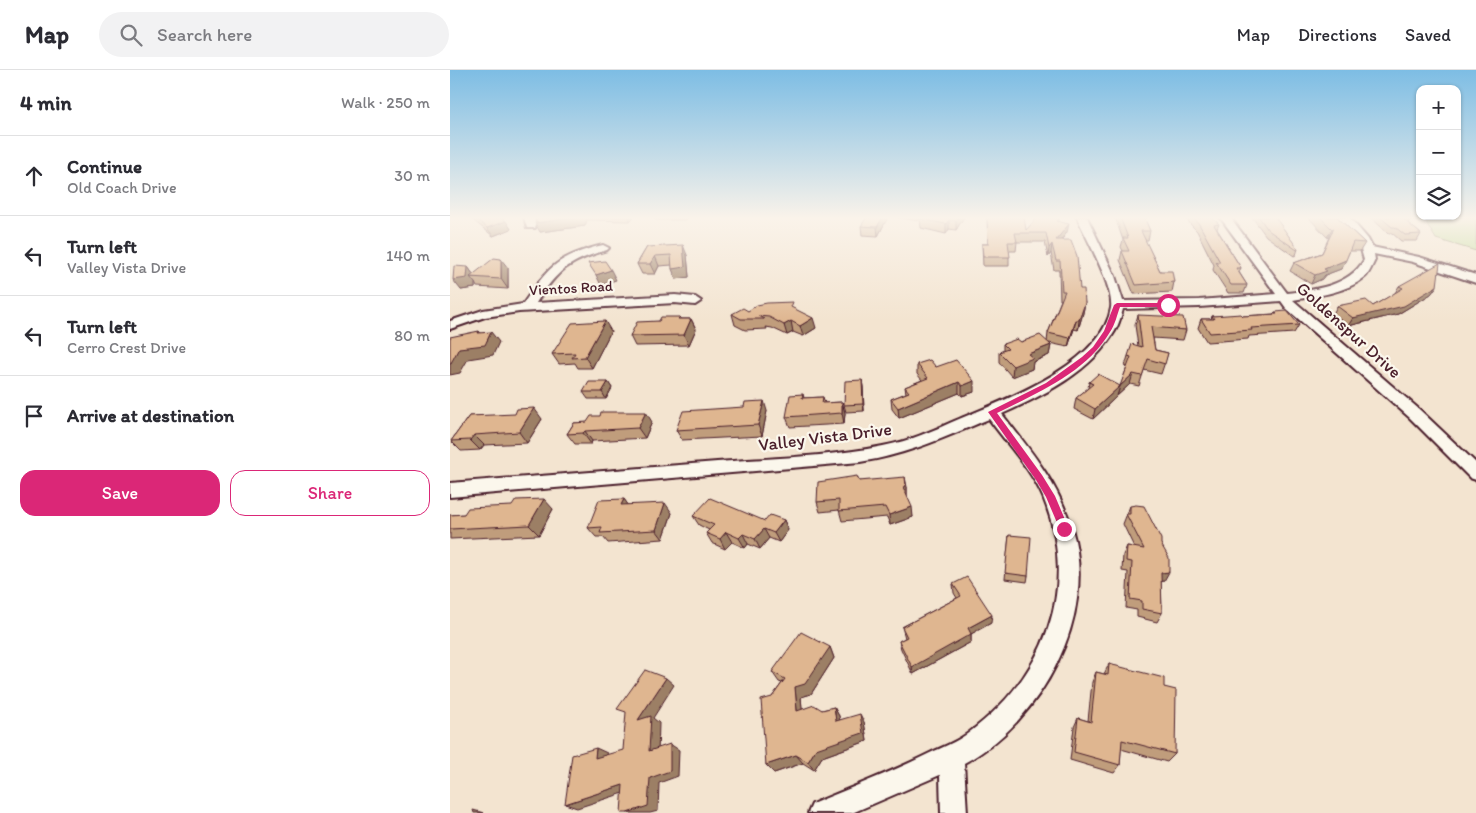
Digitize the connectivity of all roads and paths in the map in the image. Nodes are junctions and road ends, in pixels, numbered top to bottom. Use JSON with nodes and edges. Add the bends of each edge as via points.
{"nodes":[{"id":1,"x":587,"y":252,"type":"edge"},
{"id":2,"x":1097,"y":252,"type":"edge"},
{"id":3,"x":1250,"y":252,"type":"edge"},
{"id":4,"x":1368,"y":252,"type":"edge"},
{"id":5,"x":1377,"y":252,"type":"edge"},
{"id":6,"x":1476,"y":279,"type":"edge"},
{"id":7,"x":1284,"y":298,"type":"junction"},
{"id":8,"x":695,"y":301,"type":"dead end"},
{"id":9,"x":1117,"y":305,"type":"junction"},
{"id":10,"x":527,"y":307,"type":"junction"},
{"id":11,"x":450,"y":325,"type":"edge"},
{"id":12,"x":992,"y":412,"type":"junction"},
{"id":13,"x":1476,"y":473,"type":"edge"},
{"id":14,"x":450,"y":490,"type":"edge"},
{"id":15,"x":951,"y":756,"type":"junction"},
{"id":16,"x":821,"y":813,"type":"edge"},
{"id":17,"x":954,"y":813,"type":"edge"}],
"edges":[{"from":1,"to":10,"type":"street","via":[[550,272]]},
{"from":2,"to":9,"type":"street"},
{"from":3,"to":7,"type":"street","name":"Goldenspur Drive"},
{"from":4,"to":7,"type":"street","via":[[1366,268],[1353,280],[1326,291]]},
{"from":5,"to":6,"type":"street","via":[[1416,259]]},
{"from":7,"to":9,"type":"street","via":[[1201,304]]},
{"from":7,"to":13,"type":"street","name":"Goldenspur Drive"},
{"from":8,"to":10,"type":"street","name":"Vientos Road","via":[[668,299]]},
{"from":9,"to":12,"type":"street","name":"Valley Vista Drive","via":[[1108,331],[1085,358],[1048,385]]},
{"from":10,"to":11,"type":"street","name":"Vientos Road","via":[[489,313]]},
{"from":12,"to":14,"type":"street","name":"Valley Vista Drive","via":[[903,447],[861,456]]},
{"from":12,"to":15,"type":"street","via":[[1050,496],[1068,548],[1069,588],[1060,631],[1039,674],[1006,715],[975,742]]},
{"from":15,"to":16,"type":"street"},
{"from":15,"to":17,"type":"street"}]}
